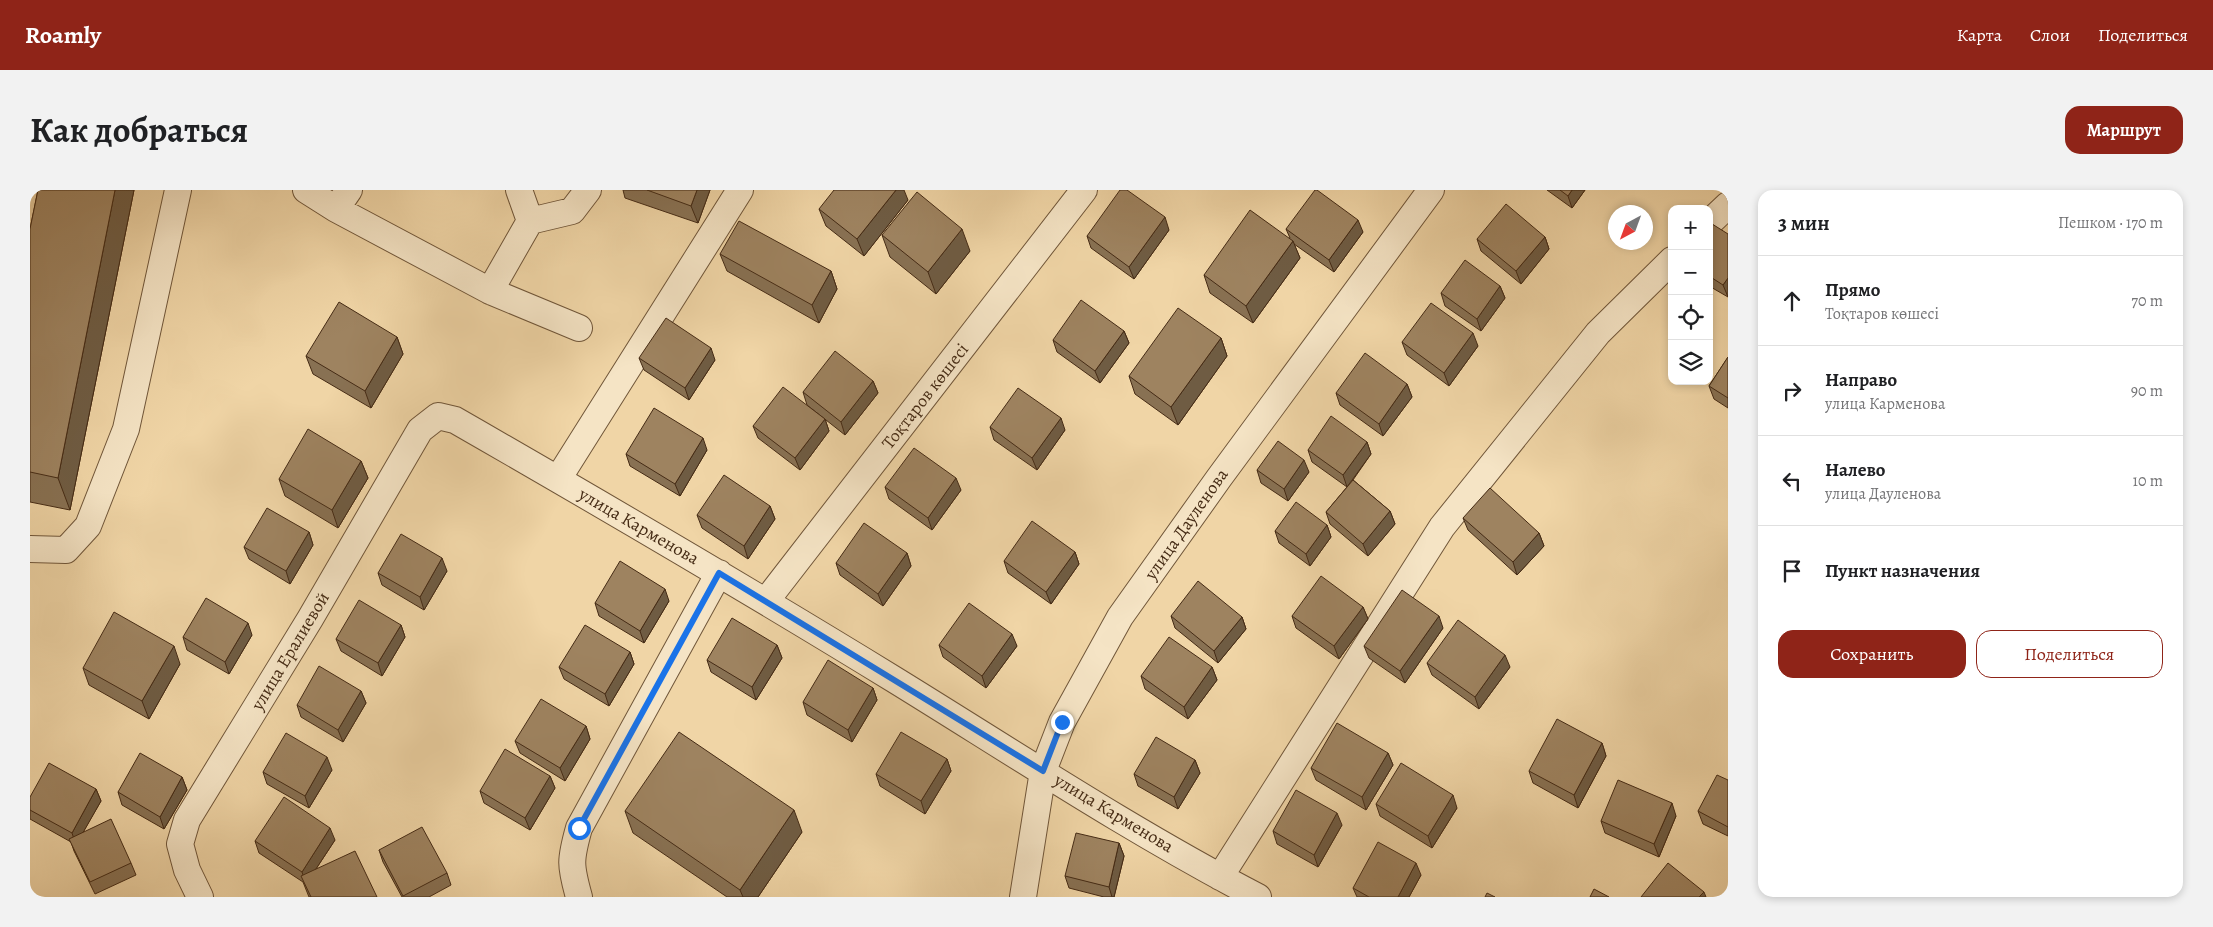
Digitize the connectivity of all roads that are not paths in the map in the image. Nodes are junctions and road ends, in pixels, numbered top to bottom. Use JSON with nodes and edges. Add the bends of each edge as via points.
{"nodes":[{"id":1,"x":178,"y":190,"type":"edge"},
{"id":2,"x":306,"y":190,"type":"edge"},
{"id":3,"x":519,"y":190,"type":"edge"},
{"id":4,"x":588,"y":190,"type":"edge"},
{"id":5,"x":740,"y":190,"type":"edge"},
{"id":6,"x":1084,"y":190,"type":"edge"},
{"id":7,"x":1431,"y":190,"type":"edge"},
{"id":8,"x":343,"y":200,"type":"edge"},
{"id":9,"x":1728,"y":205,"type":"edge"},
{"id":10,"x":1713,"y":220,"type":"edge"},
{"id":11,"x":530,"y":221,"type":"junction"},
{"id":12,"x":1668,"y":264,"type":"edge"},
{"id":13,"x":490,"y":291,"type":"junction"},
{"id":14,"x":580,"y":328,"type":"dead end"},
{"id":15,"x":438,"y":416,"type":"joint"},
{"id":16,"x":558,"y":479,"type":"junction"},
{"id":17,"x":30,"y":550,"type":"edge"},
{"id":18,"x":719,"y":573,"type":"junction"},
{"id":19,"x":766,"y":601,"type":"junction"},
{"id":20,"x":1043,"y":771,"type":"junction"},
{"id":21,"x":1220,"y":877,"type":"junction"},
{"id":22,"x":200,"y":897,"type":"edge"},
{"id":23,"x":579,"y":897,"type":"edge"},
{"id":24,"x":1023,"y":897,"type":"edge"},
{"id":25,"x":1258,"y":897,"type":"edge"}],
"edges":[{"from":1,"to":17,"type":"street","via":[[126,429],[88,526],[66,550]]},
{"from":2,"to":8,"type":"street"},
{"from":3,"to":11,"type":"street"},
{"from":4,"to":11,"type":"street","via":[[572,211]]},
{"from":5,"to":16,"type":"street"},
{"from":6,"to":19,"type":"street","name":"Тоқтаров көшесі"},
{"from":7,"to":20,"type":"street","name":"улица Дауленова","via":[[1120,617],[1062,722]]},
{"from":8,"to":13,"type":"street"},
{"from":9,"to":10,"type":"street"},
{"from":11,"to":13,"type":"street"},
{"from":12,"to":21,"type":"street","via":[[1598,333],[1442,527]]},
{"from":13,"to":14,"type":"street"},
{"from":15,"to":16,"type":"street","name":"улица Карменова","via":[[455,420]]},
{"from":15,"to":22,"type":"street","name":"улица Ералиевой","via":[[420,430],[310,619],[187,820],[180,844],[187,870]]},
{"from":16,"to":18,"type":"street","name":"улица Карменова"},
{"from":18,"to":19,"type":"street","name":"улица Карменова"},
{"from":18,"to":23,"type":"street","via":[[579,828],[571,856]]},
{"from":19,"to":20,"type":"street","name":"улица Карменова"},
{"from":20,"to":21,"type":"street","name":"улица Карменова"},
{"from":20,"to":24,"type":"street","name":"улица Дауленова"},
{"from":21,"to":25,"type":"street","name":"улица Карменова"}]}
